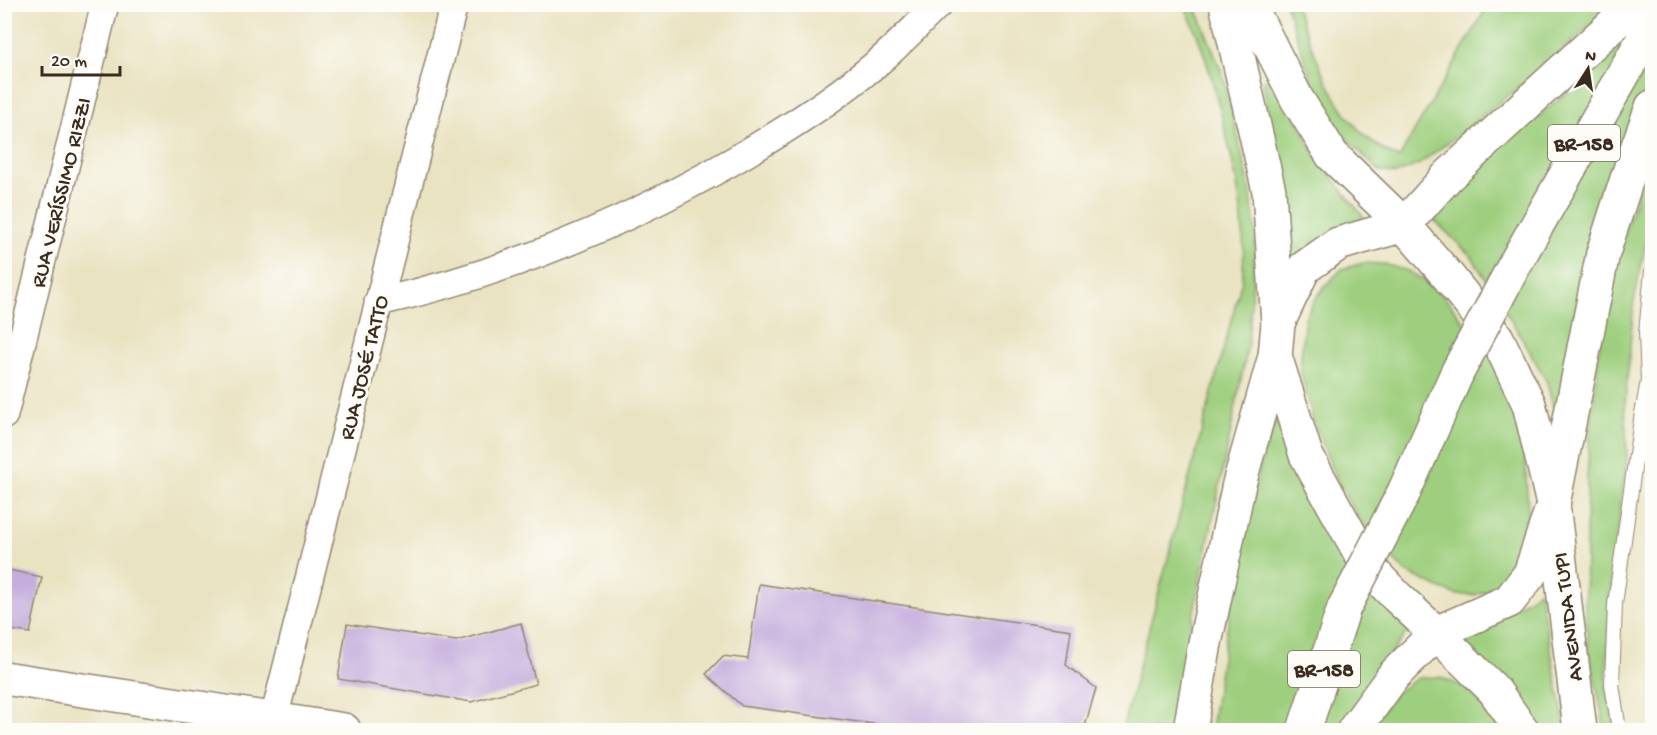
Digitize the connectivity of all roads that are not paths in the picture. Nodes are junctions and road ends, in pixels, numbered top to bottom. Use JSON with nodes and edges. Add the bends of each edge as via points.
{"nodes":[{"id":1,"x":105,"y":4,"type":"edge"},
{"id":2,"x":454,"y":4,"type":"edge"},
{"id":3,"x":939,"y":4,"type":"edge"},
{"id":4,"x":1226,"y":4,"type":"edge"},
{"id":5,"x":1249,"y":4,"type":"edge"},
{"id":6,"x":1635,"y":4,"type":"edge"},
{"id":7,"x":1653,"y":24,"type":"edge"},
{"id":8,"x":1653,"y":107,"type":"edge"},
{"id":9,"x":1404,"y":225,"type":"junction"},
{"id":10,"x":1653,"y":271,"type":"edge"},
{"id":11,"x":378,"y":302,"type":"junction"},
{"id":12,"x":1278,"y":323,"type":"junction"},
{"id":13,"x":1275,"y":356,"type":"junction"},
{"id":14,"x":1650,"y":377,"type":"edge"},
{"id":15,"x":4,"y":415,"type":"edge"},
{"id":16,"x":1553,"y":504,"type":"junction"},
{"id":17,"x":1436,"y":633,"type":"junction"},
{"id":18,"x":4,"y":678,"type":"edge"},
{"id":19,"x":272,"y":725,"type":"edge"},
{"id":20,"x":344,"y":730,"type":"edge"},
{"id":21,"x":1191,"y":730,"type":"edge"},
{"id":22,"x":1304,"y":730,"type":"edge"},
{"id":23,"x":1354,"y":730,"type":"edge"},
{"id":24,"x":1522,"y":730,"type":"edge"},
{"id":25,"x":1580,"y":730,"type":"edge"},
{"id":26,"x":1619,"y":730,"type":"edge"}],
"edges":[{"from":1,"to":15,"type":"street","name":"RUA VERÍSSIMO RIZZI"},
{"from":2,"to":11,"type":"street","name":"RUA JOSÉ TATTO"},
{"from":3,"to":11,"type":"street","via":[[877,64],[826,103],[693,184],[526,260],[435,289]]},
{"from":4,"to":12,"type":"main road","via":[[1269,191]]},
{"from":5,"to":9,"type":"main road","via":[[1297,99],[1332,154]]},
{"from":6,"to":9,"type":"main road","via":[[1448,176]]},
{"from":7,"to":22,"type":"main road","number":"BR-158","bridge":true,"via":[[1457,373],[1404,492],[1344,608]]},
{"from":8,"to":16,"type":"main road","via":[[1603,253]]},
{"from":9,"to":12,"type":"main road","via":[[1338,244],[1304,268]]},
{"from":9,"to":16,"type":"main road","via":[[1497,338],[1529,404]]},
{"from":10,"to":14,"type":"lane","via":[[1646,333]]},
{"from":11,"to":19,"type":"street","name":"RUA JOSÉ TATTO"},
{"from":12,"to":13,"type":"main road"},
{"from":13,"to":17,"type":"main road","via":[[1306,455],[1368,567]]},
{"from":13,"to":21,"type":"main road","via":[[1239,484]]},
{"from":14,"to":26,"type":"lane","via":[[1615,604],[1612,684]]},
{"from":16,"to":17,"type":"main road","via":[[1530,574],[1509,601]]},
{"from":16,"to":25,"type":"main road","name":"AVENIDA TUPI"},
{"from":17,"to":23,"type":"main road","via":[[1394,675]]},
{"from":17,"to":24,"type":"main road","via":[[1494,690]]},
{"from":18,"to":19,"type":"main road"},
{"from":19,"to":20,"type":"main road"}]}
